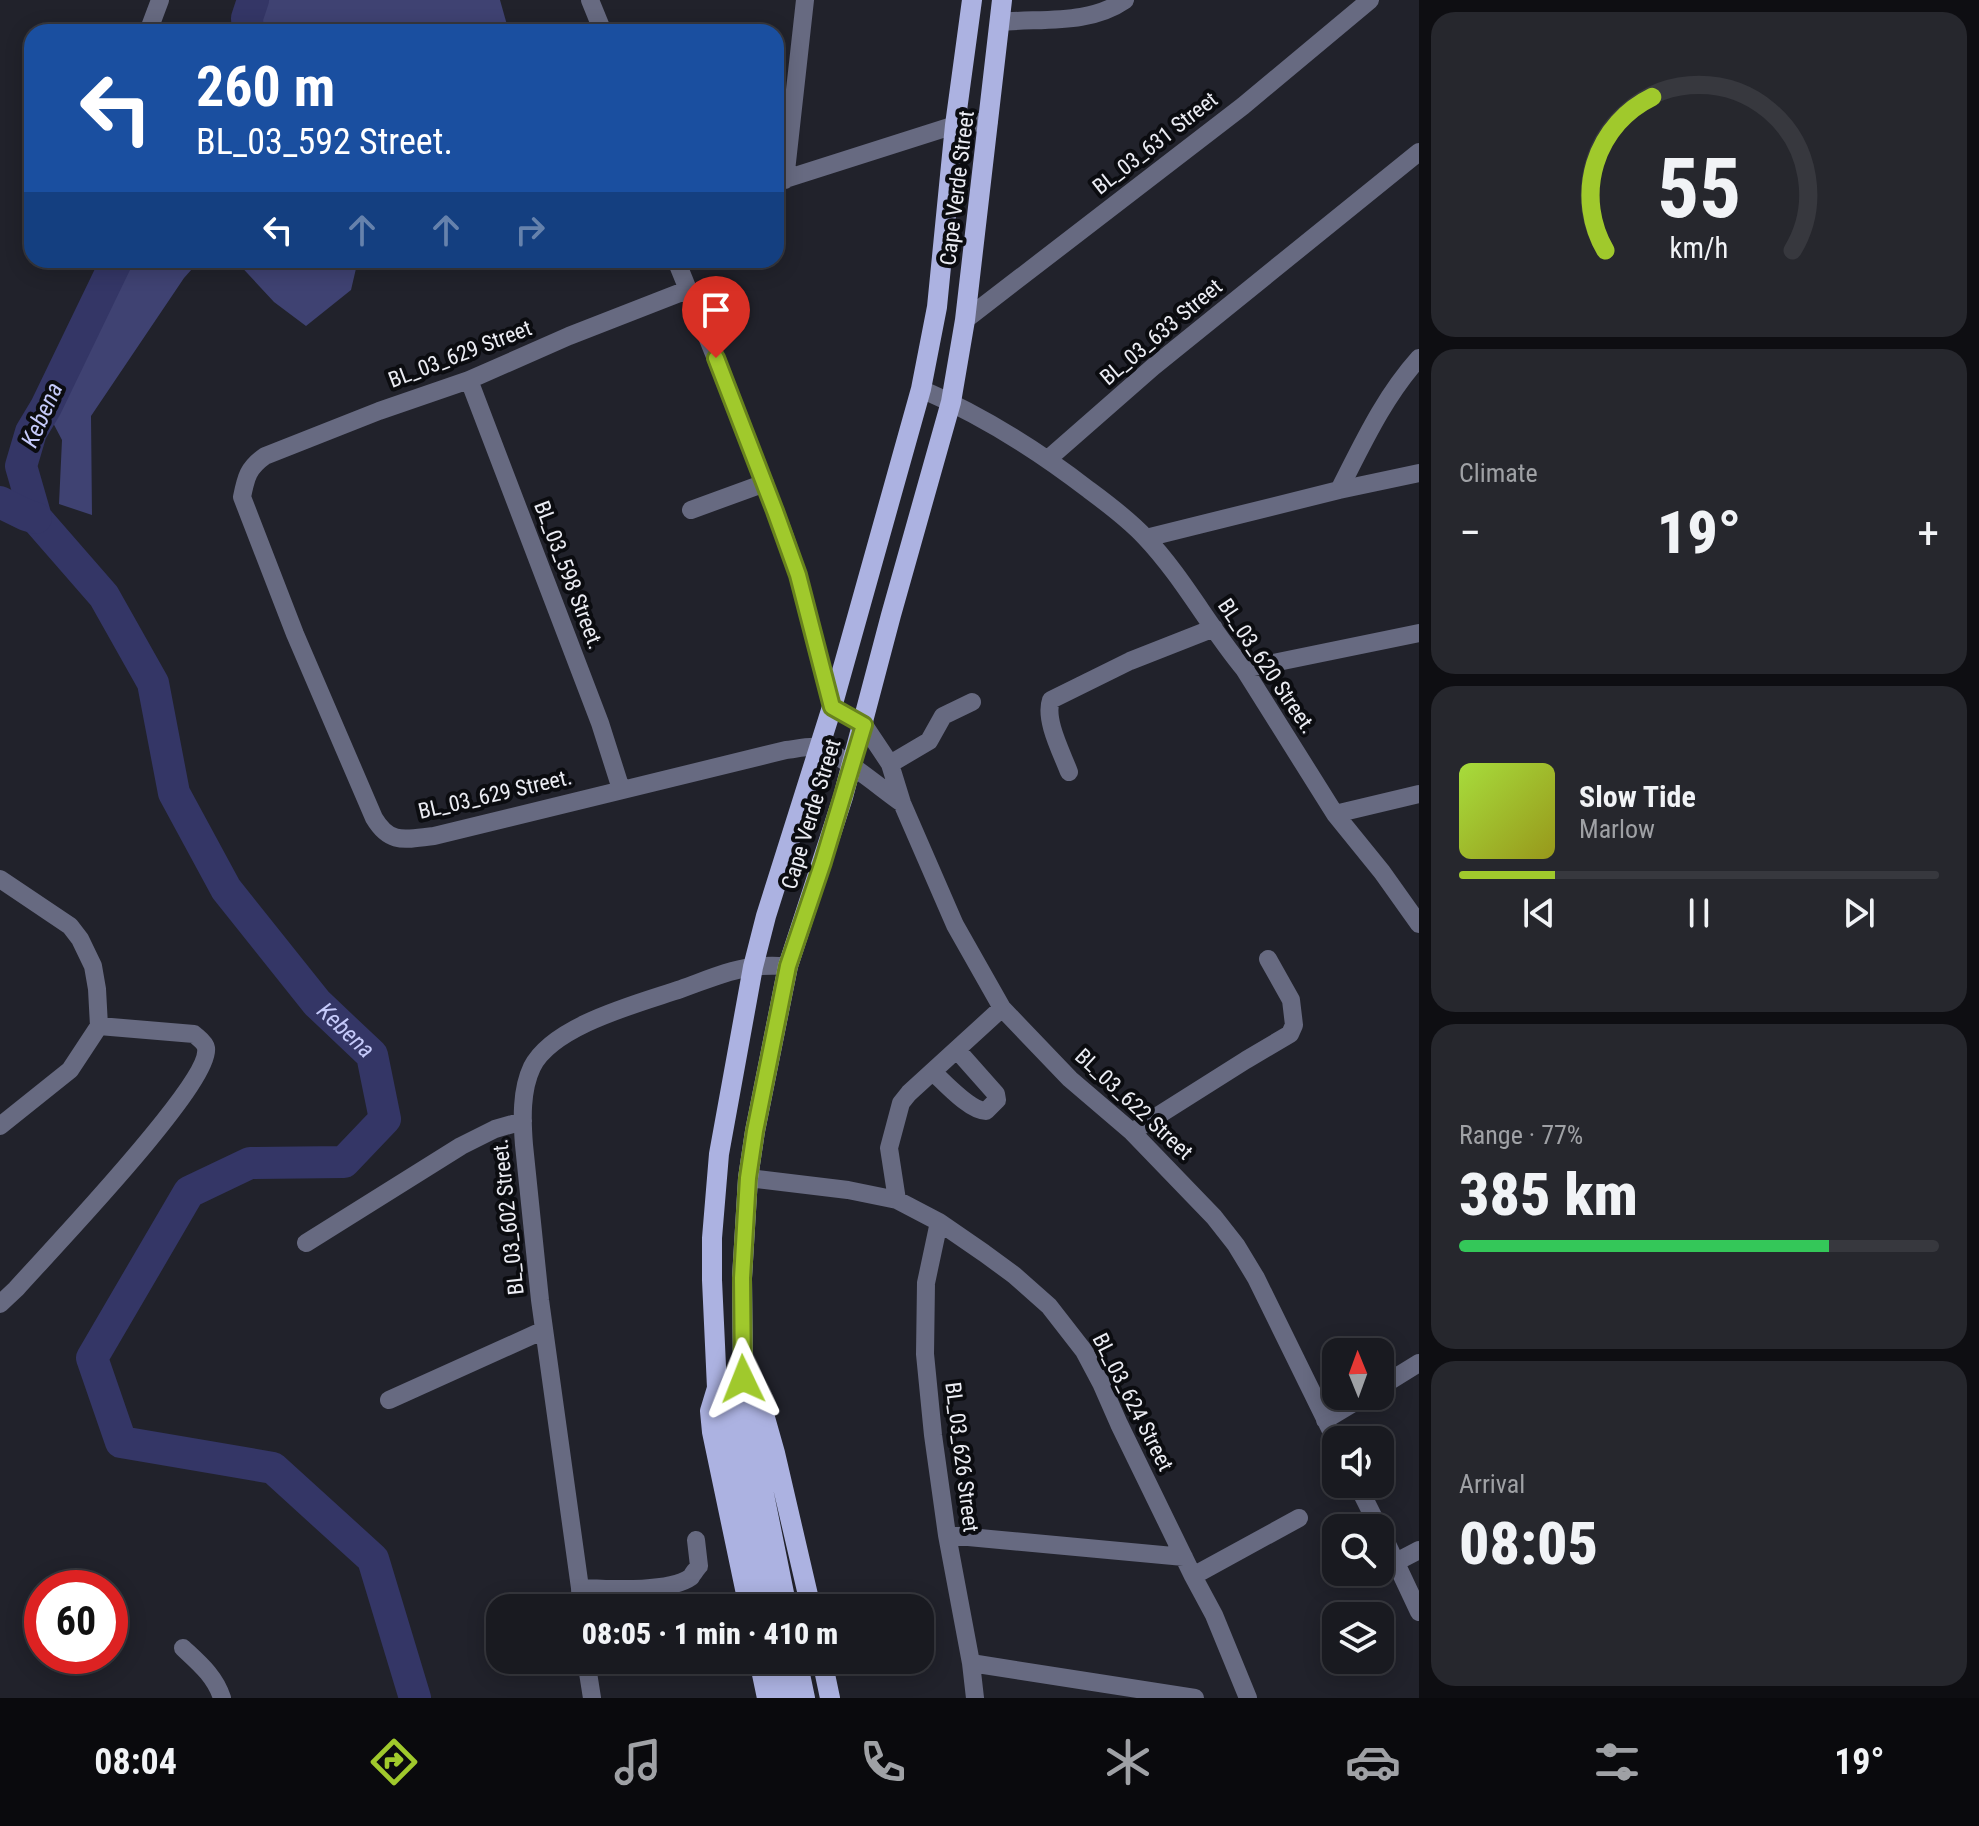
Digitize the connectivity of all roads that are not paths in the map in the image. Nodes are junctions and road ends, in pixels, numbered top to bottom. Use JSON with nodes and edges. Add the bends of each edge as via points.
{"nodes":[{"id":1,"x":160,"y":0,"type":"edge"},
{"id":2,"x":590,"y":0,"type":"edge"},
{"id":3,"x":805,"y":0,"type":"edge"},
{"id":4,"x":972,"y":0,"type":"edge"},
{"id":5,"x":1002,"y":0,"type":"edge"},
{"id":6,"x":1125,"y":0,"type":"edge"},
{"id":7,"x":1370,"y":0,"type":"edge"},
{"id":8,"x":1000,"y":22,"type":"junction"},
{"id":9,"x":151,"y":24,"type":"edge"},
{"id":10,"x":600,"y":24,"type":"edge"},
{"id":11,"x":989,"y":121,"type":"junction"},
{"id":12,"x":955,"y":125,"type":"junction"},
{"id":13,"x":784,"y":152,"type":"edge"},
{"id":14,"x":1419,"y":152,"type":"edge"},
{"id":15,"x":784,"y":180,"type":"edge"},
{"id":16,"x":679,"y":268,"type":"edge"},
{"id":17,"x":687,"y":290,"type":"junction"},
{"id":18,"x":965,"y":320,"type":"junction"},
{"id":19,"x":1419,"y":358,"type":"edge"},
{"id":20,"x":469,"y":380,"type":"junction"},
{"id":21,"x":921,"y":389,"type":"junction"},
{"id":22,"x":951,"y":402,"type":"junction"},
{"id":23,"x":1048,"y":459,"type":"junction"},
{"id":24,"x":252,"y":466,"type":"joint"},
{"id":25,"x":1419,"y":473,"type":"edge"},
{"id":26,"x":765,"y":483,"type":"junction"},
{"id":27,"x":1339,"y":490,"type":"junction"},
{"id":28,"x":691,"y":510,"type":"dead end"},
{"id":29,"x":1146,"y":538,"type":"junction"},
{"id":30,"x":1214,"y":628,"type":"junction"},
{"id":31,"x":1419,"y":633,"type":"edge"},
{"id":32,"x":1244,"y":669,"type":"junction"},
{"id":33,"x":972,"y":702,"type":"dead end"},
{"id":34,"x":832,"y":707,"type":"junction"},
{"id":35,"x":864,"y":725,"type":"junction"},
{"id":36,"x":819,"y":747,"type":"junction"},
{"id":37,"x":890,"y":764,"type":"junction"},
{"id":38,"x":852,"y":765,"type":"junction"},
{"id":39,"x":1069,"y":772,"type":"dead end"},
{"id":40,"x":621,"y":789,"type":"junction"},
{"id":41,"x":1419,"y":794,"type":"edge"},
{"id":42,"x":902,"y":803,"type":"junction"},
{"id":43,"x":1335,"y":814,"type":"junction"},
{"id":44,"x":0,"y":879,"type":"edge"},
{"id":45,"x":1419,"y":924,"type":"edge"},
{"id":46,"x":1268,"y":959,"type":"dead end"},
{"id":47,"x":788,"y":966,"type":"junction"},
{"id":48,"x":753,"y":967,"type":"junction"},
{"id":49,"x":1002,"y":1008,"type":"junction"},
{"id":50,"x":99,"y":1026,"type":"junction"},
{"id":51,"x":957,"y":1050,"type":"junction"},
{"id":52,"x":933,"y":1072,"type":"junction"},
{"id":53,"x":523,"y":1121,"type":"junction"},
{"id":54,"x":0,"y":1126,"type":"edge"},
{"id":55,"x":1132,"y":1132,"type":"junction"},
{"id":56,"x":748,"y":1178,"type":"junction"},
{"id":57,"x":897,"y":1200,"type":"junction"},
{"id":58,"x":939,"y":1222,"type":"junction"},
{"id":59,"x":306,"y":1243,"type":"dead end"},
{"id":60,"x":0,"y":1304,"type":"edge"},
{"id":61,"x":544,"y":1330,"type":"junction"},
{"id":62,"x":1419,"y":1363,"type":"edge"},
{"id":63,"x":743,"y":1365,"type":"junction"},
{"id":64,"x":1394,"y":1378,"type":"edge"},
{"id":65,"x":717,"y":1388,"type":"junction"},
{"id":66,"x":389,"y":1400,"type":"dead end"},
{"id":67,"x":1342,"y":1410,"type":"edge"},
{"id":68,"x":1325,"y":1420,"type":"junction"},
{"id":69,"x":1328,"y":1426,"type":"edge"},
{"id":70,"x":1299,"y":1518,"type":"dead end"},
{"id":71,"x":947,"y":1535,"type":"junction"},
{"id":72,"x":696,"y":1540,"type":"dead end"},
{"id":73,"x":1419,"y":1550,"type":"edge"},
{"id":74,"x":1184,"y":1557,"type":"junction"},
{"id":75,"x":1394,"y":1558,"type":"edge"},
{"id":76,"x":1396,"y":1562,"type":"junction"},
{"id":77,"x":1193,"y":1576,"type":"junction"},
{"id":78,"x":580,"y":1588,"type":"junction"},
{"id":79,"x":580,"y":1594,"type":"edge"},
{"id":80,"x":746,"y":1594,"type":"edge"},
{"id":81,"x":765,"y":1594,"type":"edge"},
{"id":82,"x":784,"y":1594,"type":"edge"},
{"id":83,"x":808,"y":1594,"type":"edge"},
{"id":84,"x":1419,"y":1612,"type":"edge"},
{"id":85,"x":183,"y":1648,"type":"dead end"},
{"id":86,"x":971,"y":1663,"type":"junction"},
{"id":87,"x":588,"y":1674,"type":"edge"},
{"id":88,"x":762,"y":1674,"type":"edge"},
{"id":89,"x":781,"y":1674,"type":"edge"},
{"id":90,"x":800,"y":1674,"type":"edge"},
{"id":91,"x":825,"y":1674,"type":"edge"},
{"id":92,"x":222,"y":1698,"type":"edge"},
{"id":93,"x":592,"y":1698,"type":"edge"},
{"id":94,"x":767,"y":1698,"type":"edge"},
{"id":95,"x":786,"y":1698,"type":"edge"},
{"id":96,"x":805,"y":1698,"type":"edge"},
{"id":97,"x":830,"y":1698,"type":"edge"},
{"id":98,"x":975,"y":1698,"type":"edge"},
{"id":99,"x":1195,"y":1698,"type":"edge"},
{"id":100,"x":1248,"y":1698,"type":"edge"}],
"edges":[{"from":1,"to":9,"type":"street"},
{"from":2,"to":10,"type":"street"},
{"from":3,"to":13,"type":"street"},
{"from":4,"to":12,"type":"main road","name":"Cape Verde Street"},
{"from":5,"to":8,"type":"main road","name":"Cape Verde Street"},
{"from":6,"to":8,"type":"street","via":[[1100,14]]},
{"from":7,"to":18,"type":"street","name":"BL_03_631 Street","via":[[1243,106]]},
{"from":8,"to":11,"type":"main road","name":"Cape Verde Street"},
{"from":11,"to":12,"type":"street"},
{"from":11,"to":18,"type":"main road","name":"Cape Verde Street"},
{"from":12,"to":15,"type":"street"},
{"from":12,"to":21,"type":"main road","name":"Cape Verde Street","via":[[937,307]]},
{"from":14,"to":23,"type":"street","name":"BL_03_633 Street"},
{"from":16,"to":17,"type":"street"},
{"from":17,"to":20,"type":"street","name":"BL_03_629 Street"},
{"from":17,"to":26,"type":"street"},
{"from":18,"to":22,"type":"main road","name":"Cape Verde Street"},
{"from":19,"to":27,"type":"street","via":[[1383,405]]},
{"from":20,"to":24,"type":"street","name":"BL_03_629 Street","via":[[265,456]]},
{"from":20,"to":40,"type":"street","name":"BL_03_598 Street."},
{"from":21,"to":22,"type":"street"},
{"from":21,"to":34,"type":"main road","name":"Cape Verde Street"},
{"from":22,"to":23,"type":"street"},
{"from":22,"to":35,"type":"main road","name":"Cape Verde Street"},
{"from":23,"to":29,"type":"street","name":"BL_03_620 Street."},
{"from":24,"to":40,"type":"street","name":"BL_03_629 Street.","via":[[242,497],[322,700],[383,833],[434,836]]},
{"from":25,"to":27,"type":"street"},
{"from":26,"to":28,"type":"street"},
{"from":26,"to":34,"type":"street","via":[[798,575]]},
{"from":27,"to":29,"type":"street"},
{"from":29,"to":30,"type":"street","name":"BL_03_620 Street."},
{"from":30,"to":32,"type":"street","name":"BL_03_620 Street."},
{"from":30,"to":39,"type":"street","via":[[1051,700],[1051,722]]},
{"from":31,"to":32,"type":"street"},
{"from":32,"to":43,"type":"street","name":"BL_03_620 Street."},
{"from":33,"to":37,"type":"street","via":[[943,716],[929,741]]},
{"from":34,"to":35,"type":"street"},
{"from":34,"to":36,"type":"main road","name":"Cape Verde Street"},
{"from":35,"to":37,"type":"street","name":"BL_03_622 Street"},
{"from":35,"to":38,"type":"main road","name":"Cape Verde Street"},
{"from":36,"to":38,"type":"street"},
{"from":36,"to":40,"type":"street","name":"BL_03_629 Street."},
{"from":36,"to":48,"type":"main road","name":"Cape Verde Street"},
{"from":37,"to":42,"type":"street","name":"BL_03_622 Street"},
{"from":38,"to":42,"type":"street"},
{"from":38,"to":47,"type":"main road","name":"Cape Verde Street"},
{"from":41,"to":43,"type":"street"},
{"from":42,"to":49,"type":"street","name":"BL_03_622 Street","via":[[955,925]]},
{"from":43,"to":45,"type":"street","name":"BL_03_620 Street."},
{"from":44,"to":50,"type":"street","via":[[70,926],[80,939],[93,966]]},
{"from":46,"to":55,"type":"street","via":[[1291,1000],[1290,1034]]},
{"from":47,"to":48,"type":"street","name":"BL_03_602 Street."},
{"from":47,"to":56,"type":"main road","name":"Cape Verde Street"},
{"from":48,"to":53,"type":"street","name":"BL_03_602 Street.","via":[[604,1015],[560,1038],[533,1065]]},
{"from":48,"to":65,"type":"main road","name":"Cape Verde Street","via":[[717,1166],[712,1266]]},
{"from":49,"to":51,"type":"street"},
{"from":49,"to":55,"type":"street","name":"BL_03_622 Street","via":[[1070,1079]]},
{"from":50,"to":54,"type":"street","via":[[70,1070]]},
{"from":50,"to":60,"type":"street","via":[[194,1034],[206,1049],[203,1064],[169,1117]]},
{"from":51,"to":52,"type":"street"},
{"from":51,"to":52,"type":"street","via":[[996,1094],[986,1111],[972,1106]]},
{"from":52,"to":57,"type":"street","via":[[901,1103],[895,1123],[889,1148]]},
{"from":53,"to":59,"type":"street","via":[[461,1146]]},
{"from":53,"to":61,"type":"street","name":"BL_03_602 Street."},
{"from":55,"to":68,"type":"street","name":"BL_03_622 Street","via":[[1236,1245]]},
{"from":56,"to":57,"type":"street","name":"BL_03_624 Street"},
{"from":56,"to":63,"type":"main road","name":"Cape Verde Street"},
{"from":57,"to":58,"type":"street","name":"BL_03_624 Street"},
{"from":58,"to":71,"type":"street","name":"BL_03_626 Street","via":[[926,1283],[925,1354]]},
{"from":58,"to":74,"type":"street","name":"BL_03_624 Street","via":[[1049,1306],[1084,1351]]},
{"from":61,"to":66,"type":"street"},
{"from":61,"to":78,"type":"street","name":"BL_03_602 Street."},
{"from":62,"to":64,"type":"street"},
{"from":63,"to":82,"type":"main road","name":"Cape Verde Street","via":[[747,1410]]},
{"from":63,"to":83,"type":"main road","via":[[760,1400]]},
{"from":65,"to":80,"type":"main road","via":[[710,1411],[712,1432]]},
{"from":65,"to":81,"type":"main road","name":"Cape Verde Street","via":[[726,1405]]},
{"from":67,"to":68,"type":"street"},
{"from":68,"to":69,"type":"street","name":"BL_03_622 Street"},
{"from":70,"to":77,"type":"street"},
{"from":71,"to":74,"type":"street"},
{"from":71,"to":86,"type":"street","name":"BL_03_626 Street"},
{"from":72,"to":78,"type":"street","via":[[699,1566],[691,1577],[672,1585]]},
{"from":73,"to":76,"type":"street"},
{"from":74,"to":77,"type":"street","name":"BL_03_624 Street"},
{"from":75,"to":76,"type":"street"},
{"from":76,"to":84,"type":"street"},
{"from":77,"to":100,"type":"street","name":"BL_03_624 Street"},
{"from":78,"to":79,"type":"street","name":"BL_03_602 Street."},
{"from":85,"to":92,"type":"street","via":[[207,1671]]},
{"from":86,"to":98,"type":"street","name":"BL_03_626 Street"},
{"from":86,"to":99,"type":"street"},
{"from":87,"to":93,"type":"street"},
{"from":88,"to":94,"type":"main road"},
{"from":89,"to":95,"type":"main road"},
{"from":90,"to":96,"type":"main road"},
{"from":91,"to":97,"type":"main road"}]}
